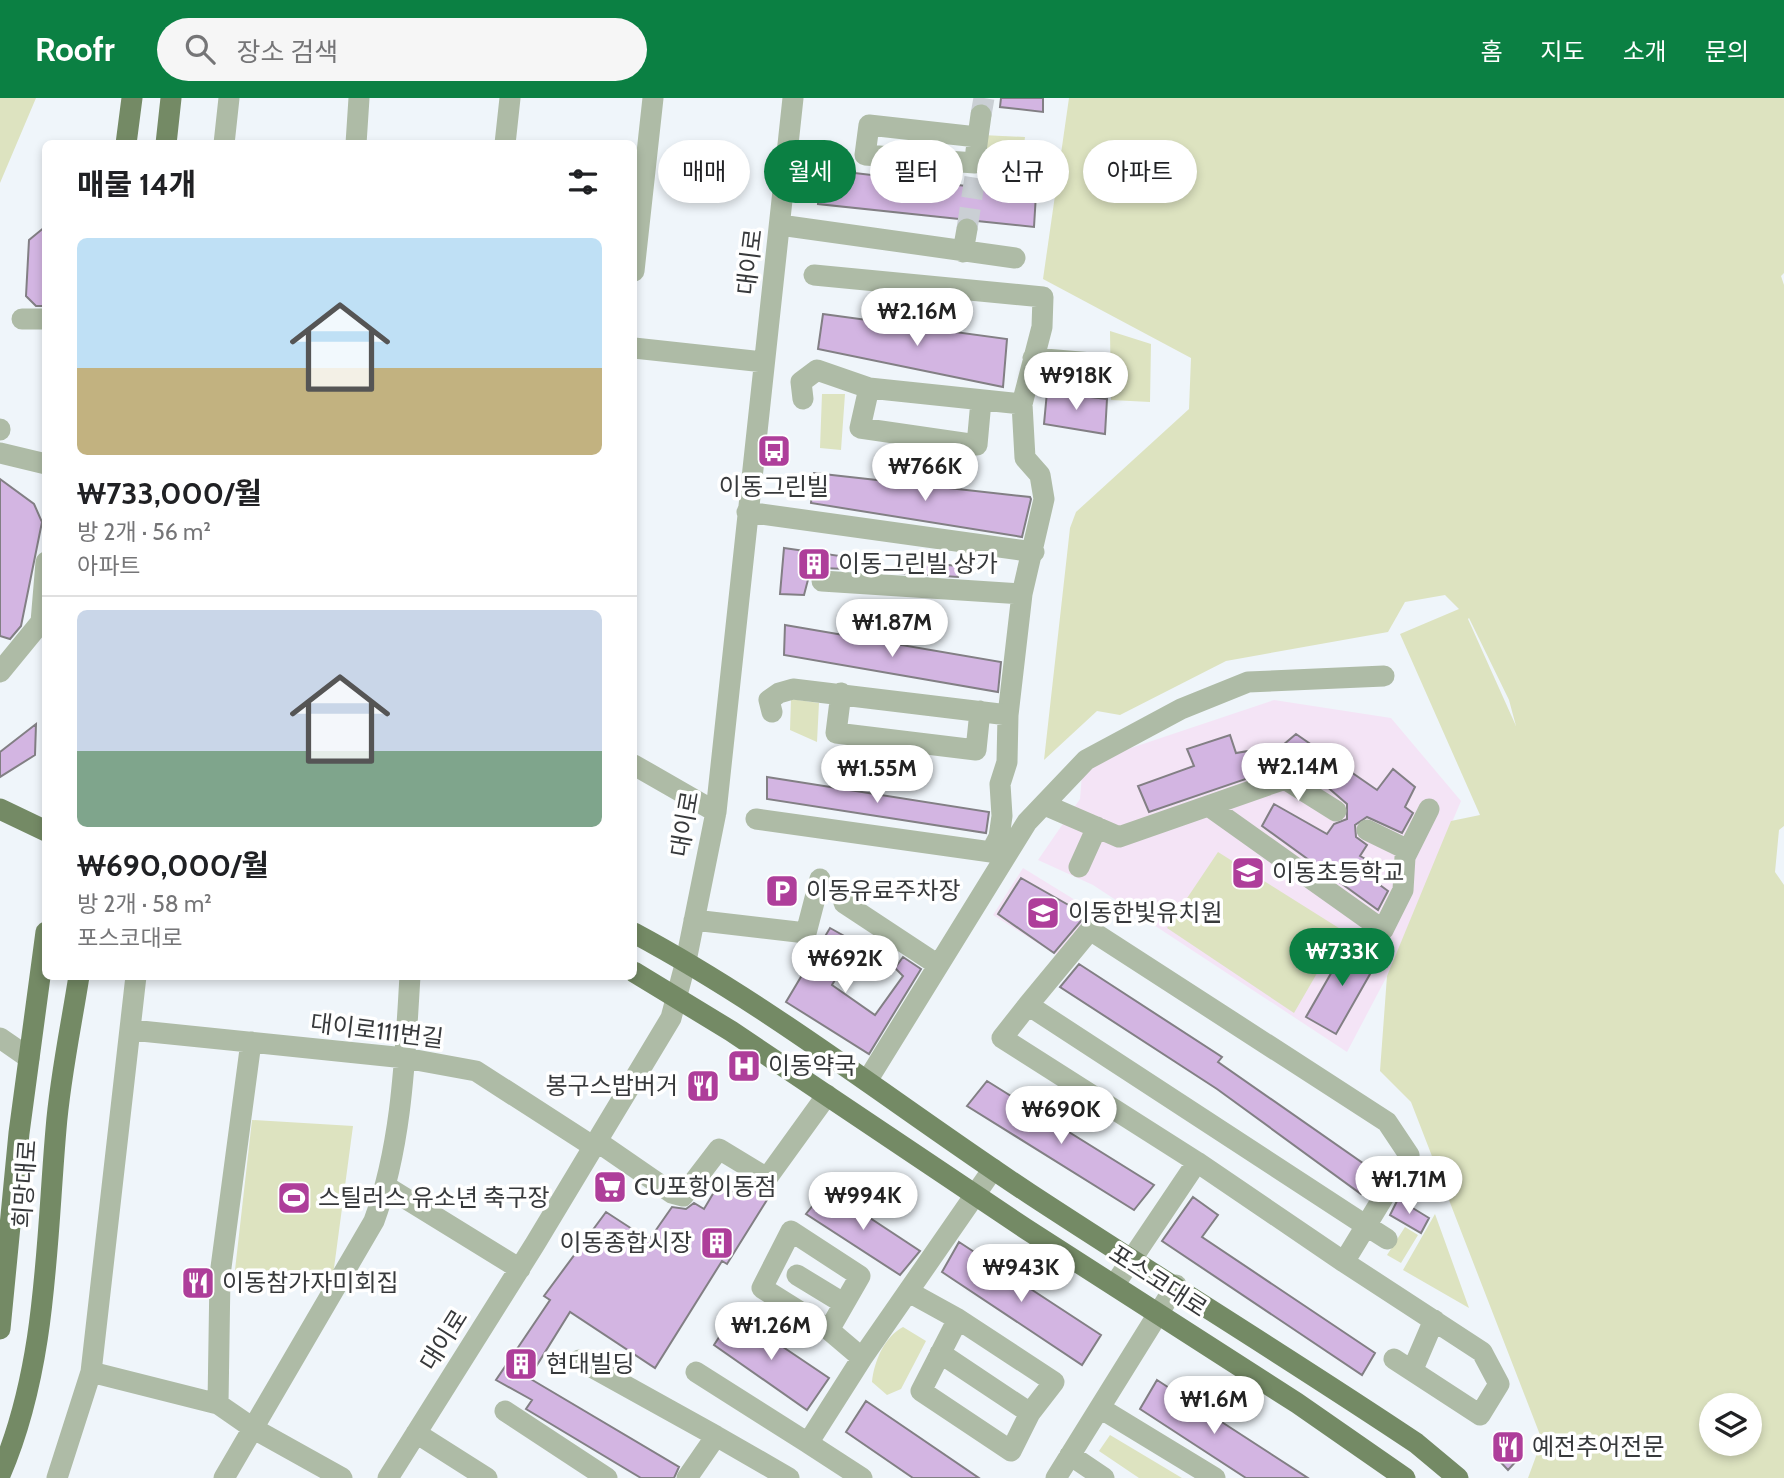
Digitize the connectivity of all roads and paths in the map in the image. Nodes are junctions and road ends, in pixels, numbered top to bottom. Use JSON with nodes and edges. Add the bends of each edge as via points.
{"nodes":[{"id":1,"x":132,"y":98,"type":"edge"},
{"id":2,"x":171,"y":98,"type":"edge"},
{"id":3,"x":229,"y":98,"type":"edge"},
{"id":4,"x":359,"y":98,"type":"edge"},
{"id":5,"x":510,"y":98,"type":"edge"},
{"id":6,"x":653,"y":98,"type":"edge"},
{"id":7,"x":793,"y":98,"type":"edge"},
{"id":8,"x":981,"y":115,"type":"tunnel mouth"},
{"id":9,"x":977,"y":137,"type":"junction"},
{"id":10,"x":127,"y":140,"type":"edge"},
{"id":11,"x":166,"y":140,"type":"edge"},
{"id":12,"x":224,"y":140,"type":"edge"},
{"id":13,"x":356,"y":140,"type":"edge"},
{"id":14,"x":505,"y":140,"type":"edge"},
{"id":15,"x":780,"y":225,"type":"junction"},
{"id":16,"x":967,"y":229,"type":"tunnel mouth"},
{"id":17,"x":637,"y":244,"type":"edge"},
{"id":18,"x":963,"y":252,"type":"junction"},
{"id":19,"x":1015,"y":258,"type":"dead end"},
{"id":20,"x":814,"y":275,"type":"dead end"},
{"id":21,"x":22,"y":319,"type":"dead end"},
{"id":22,"x":42,"y":319,"type":"edge"},
{"id":23,"x":637,"y":348,"type":"edge"},
{"id":24,"x":1033,"y":358,"type":"junction"},
{"id":25,"x":764,"y":362,"type":"junction"},
{"id":26,"x":1092,"y":363,"type":"dead end"},
{"id":27,"x":869,"y":388,"type":"junction"},
{"id":28,"x":803,"y":399,"type":"dead end"},
{"id":29,"x":981,"y":401,"type":"junction"},
{"id":30,"x":1021,"y":404,"type":"junction"},
{"id":31,"x":0,"y":453,"type":"edge"},
{"id":32,"x":42,"y":463,"type":"edge"},
{"id":33,"x":747,"y":512,"type":"junction"},
{"id":34,"x":1034,"y":552,"type":"junction"},
{"id":35,"x":822,"y":581,"type":"dead end"},
{"id":36,"x":1022,"y":594,"type":"junction"},
{"id":37,"x":42,"y":610,"type":"edge"},
{"id":38,"x":0,"y":672,"type":"edge"},
{"id":39,"x":1384,"y":676,"type":"dead end"},
{"id":40,"x":841,"y":693,"type":"junction"},
{"id":41,"x":980,"y":711,"type":"junction"},
{"id":42,"x":772,"y":712,"type":"dead end"},
{"id":43,"x":1008,"y":715,"type":"junction"},
{"id":44,"x":637,"y":767,"type":"edge"},
{"id":45,"x":1045,"y":805,"type":"junction"},
{"id":46,"x":1210,"y":807,"type":"junction"},
{"id":47,"x":0,"y":809,"type":"edge"},
{"id":48,"x":1429,"y":809,"type":"dead end"},
{"id":49,"x":1336,"y":811,"type":"dead end"},
{"id":50,"x":716,"y":812,"type":"junction"},
{"id":51,"x":756,"y":819,"type":"dead end"},
{"id":52,"x":1097,"y":827,"type":"junction"},
{"id":53,"x":42,"y":829,"type":"edge"},
{"id":54,"x":1367,"y":830,"type":"dead end"},
{"id":55,"x":1408,"y":850,"type":"junction"},
{"id":56,"x":1079,"y":867,"type":"dead end"},
{"id":57,"x":820,"y":879,"type":"dead end"},
{"id":58,"x":844,"y":903,"type":"dead end"},
{"id":59,"x":694,"y":920,"type":"junction"},
{"id":60,"x":637,"y":935,"type":"edge"},
{"id":61,"x":686,"y":961,"type":"junction"},
{"id":62,"x":42,"y":962,"type":"edge"},
{"id":63,"x":939,"y":965,"type":"junction"},
{"id":64,"x":637,"y":974,"type":"edge"},
{"id":65,"x":78,"y":980,"type":"edge"},
{"id":66,"x":136,"y":980,"type":"edge"},
{"id":67,"x":410,"y":980,"type":"edge"},
{"id":68,"x":676,"y":998,"type":"junction"},
{"id":69,"x":1028,"y":1005,"type":"junction"},
{"id":70,"x":131,"y":1030,"type":"junction"},
{"id":71,"x":0,"y":1038,"type":"edge"},
{"id":72,"x":251,"y":1042,"type":"junction"},
{"id":73,"x":29,"y":1058,"type":"junction"},
{"id":74,"x":405,"y":1058,"type":"junction"},
{"id":75,"x":867,"y":1081,"type":"junction"},
{"id":76,"x":827,"y":1095,"type":"junction"},
{"id":77,"x":596,"y":1144,"type":"junction"},
{"id":78,"x":958,"y":1144,"type":"junction"},
{"id":79,"x":1197,"y":1162,"type":"junction"},
{"id":80,"x":993,"y":1169,"type":"junction"},
{"id":81,"x":942,"y":1171,"type":"junction"},
{"id":82,"x":387,"y":1187,"type":"junction"},
{"id":83,"x":977,"y":1195,"type":"junction"},
{"id":84,"x":1365,"y":1225,"type":"junction"},
{"id":85,"x":1387,"y":1239,"type":"dead end"},
{"id":86,"x":1132,"y":1259,"type":"junction"},
{"id":87,"x":1344,"y":1262,"type":"junction"},
{"id":88,"x":520,"y":1269,"type":"junction"},
{"id":89,"x":797,"y":1275,"type":"dead end"},
{"id":90,"x":1115,"y":1284,"type":"junction"},
{"id":91,"x":1176,"y":1285,"type":"junction"},
{"id":92,"x":909,"y":1292,"type":"junction"},
{"id":93,"x":843,"y":1303,"type":"junction"},
{"id":94,"x":1158,"y":1313,"type":"junction"},
{"id":95,"x":958,"y":1319,"type":"junction"},
{"id":96,"x":1434,"y":1320,"type":"junction"},
{"id":97,"x":0,"y":1328,"type":"edge"},
{"id":98,"x":829,"y":1330,"type":"junction"},
{"id":99,"x":940,"y":1353,"type":"junction"},
{"id":100,"x":862,"y":1358,"type":"junction"},
{"id":101,"x":1394,"y":1359,"type":"dead end"},
{"id":102,"x":579,"y":1360,"type":"dead end"},
{"id":103,"x":1413,"y":1370,"type":"junction"},
{"id":104,"x":91,"y":1372,"type":"junction"},
{"id":105,"x":696,"y":1373,"type":"dead end"},
{"id":106,"x":218,"y":1404,"type":"junction"},
{"id":107,"x":1100,"y":1408,"type":"junction"},
{"id":108,"x":505,"y":1411,"type":"dead end"},
{"id":109,"x":1030,"y":1413,"type":"junction"},
{"id":110,"x":254,"y":1429,"type":"junction"},
{"id":111,"x":416,"y":1433,"type":"junction"},
{"id":112,"x":716,"y":1436,"type":"junction"},
{"id":113,"x":808,"y":1443,"type":"junction"},
{"id":114,"x":1070,"y":1455,"type":"junction"},
{"id":115,"x":0,"y":1475,"type":"edge"},
{"id":116,"x":57,"y":1478,"type":"edge"},
{"id":117,"x":224,"y":1478,"type":"edge"},
{"id":118,"x":342,"y":1478,"type":"edge"},
{"id":119,"x":388,"y":1478,"type":"edge"},
{"id":120,"x":487,"y":1478,"type":"edge"},
{"id":121,"x":607,"y":1478,"type":"edge"},
{"id":122,"x":687,"y":1478,"type":"edge"},
{"id":123,"x":789,"y":1478,"type":"edge"},
{"id":124,"x":862,"y":1478,"type":"edge"},
{"id":125,"x":1056,"y":1478,"type":"edge"},
{"id":126,"x":1104,"y":1478,"type":"edge"},
{"id":127,"x":1215,"y":1478,"type":"edge"},
{"id":128,"x":1405,"y":1478,"type":"edge"},
{"id":129,"x":1458,"y":1478,"type":"edge"}],
"edges":[{"from":1,"to":10,"type":"main road"},
{"from":2,"to":11,"type":"main road"},
{"from":3,"to":12,"type":"street"},
{"from":4,"to":13,"type":"street"},
{"from":5,"to":14,"type":"street"},
{"from":6,"to":17,"type":"street"},
{"from":7,"to":15,"type":"street","name":"대이로"},
{"from":8,"to":9,"type":"street"},
{"from":9,"to":9,"type":"street","via":[[869,125],[865,155],[975,170]]},
{"from":15,"to":18,"type":"street"},
{"from":15,"to":25,"type":"street","name":"대이로"},
{"from":16,"to":18,"type":"street"},
{"from":18,"to":19,"type":"street"},
{"from":20,"to":24,"type":"street","via":[[1043,297],[1042,327]]},
{"from":21,"to":22,"type":"street"},
{"from":23,"to":25,"type":"street"},
{"from":24,"to":26,"type":"street"},
{"from":24,"to":30,"type":"street"},
{"from":25,"to":33,"type":"street","name":"대이로"},
{"from":27,"to":28,"type":"street","via":[[817,370],[801,382]]},
{"from":27,"to":29,"type":"street"},
{"from":27,"to":29,"type":"street","via":[[860,428],[977,445]]},
{"from":29,"to":30,"type":"street"},
{"from":30,"to":34,"type":"street","via":[[1025,458],[1040,475],[1044,499]]},
{"from":31,"to":32,"type":"street"},
{"from":33,"to":34,"type":"street"},
{"from":33,"to":50,"type":"street","name":"대이로"},
{"from":34,"to":36,"type":"street"},
{"from":35,"to":36,"type":"street"},
{"from":36,"to":43,"type":"street"},
{"from":37,"to":38,"type":"street","via":[[41,622]]},
{"from":39,"to":45,"type":"street","via":[[1248,682],[1181,709],[1086,760]]},
{"from":40,"to":41,"type":"street"},
{"from":40,"to":41,"type":"street","via":[[836,733],[976,750]]},
{"from":40,"to":42,"type":"street","via":[[779,692],[769,700]]},
{"from":41,"to":43,"type":"street"},
{"from":43,"to":51,"type":"street","via":[[1007,762],[1000,784],[1002,816],[991,852]]},
{"from":44,"to":50,"type":"street"},
{"from":45,"to":52,"type":"street"},
{"from":45,"to":63,"type":"street","via":[[1027,822]]},
{"from":46,"to":49,"type":"street","via":[[1285,779]]},
{"from":46,"to":52,"type":"street","via":[[1119,837]]},
{"from":46,"to":55,"type":"street","via":[[1383,930],[1403,890]]},
{"from":47,"to":53,"type":"main road"},
{"from":48,"to":55,"type":"street"},
{"from":50,"to":59,"type":"street","name":"대이로"},
{"from":52,"to":56,"type":"street"},
{"from":54,"to":55,"type":"street"},
{"from":57,"to":59,"type":"street","via":[[806,933]]},
{"from":58,"to":63,"type":"street"},
{"from":59,"to":61,"type":"street","name":"대이로"},
{"from":60,"to":61,"type":"main road","name":"포스코대로"},
{"from":61,"to":68,"type":"street","name":"대이로"},
{"from":61,"to":75,"type":"main road","name":"포스코대로"},
{"from":62,"to":73,"type":"main road","name":"희망대로"},
{"from":63,"to":75,"type":"street"},
{"from":64,"to":68,"type":"main road","name":"포스코대로"},
{"from":65,"to":115,"type":"main road","name":"희망대로","via":[[56,1126],[37,1336],[22,1408]]},
{"from":66,"to":70,"type":"street"},
{"from":67,"to":74,"type":"street"},
{"from":68,"to":76,"type":"main road","name":"포스코대로"},
{"from":68,"to":77,"type":"street","name":"대이로","via":[[664,1033]]},
{"from":69,"to":79,"type":"street","via":[[1002,1038]]},
{"from":69,"to":84,"type":"street"},
{"from":69,"to":84,"type":"street","via":[[1090,930],[1387,1122],[1409,1155]]},
{"from":70,"to":72,"type":"street","name":"대이로111번길"},
{"from":70,"to":104,"type":"street"},
{"from":71,"to":73,"type":"street"},
{"from":72,"to":74,"type":"street","name":"대이로111번길"},
{"from":72,"to":106,"type":"street","via":[[220,1275]]},
{"from":73,"to":97,"type":"main road","name":"희망대로"},
{"from":74,"to":77,"type":"street","name":"대이로111번길","via":[[476,1071]]},
{"from":74,"to":82,"type":"street"},
{"from":75,"to":78,"type":"main road","name":"포스코대로"},
{"from":76,"to":77,"type":"street","name":"대이로111번길","via":[[767,1178],[719,1150],[683,1196]]},
{"from":76,"to":81,"type":"main road","name":"포스코대로"},
{"from":77,"to":88,"type":"street","name":"대이로"},
{"from":78,"to":80,"type":"main road","name":"포스코대로"},
{"from":78,"to":81,"type":"main road","via":[[955,1163]]},
{"from":79,"to":86,"type":"street"},
{"from":79,"to":87,"type":"street"},
{"from":80,"to":83,"type":"street"},
{"from":80,"to":86,"type":"main road","name":"포스코대로"},
{"from":81,"to":83,"type":"main road","name":"포스코대로"},
{"from":82,"to":88,"type":"street"},
{"from":82,"to":110,"type":"street","via":[[374,1221]]},
{"from":83,"to":90,"type":"main road","name":"포스코대로"},
{"from":83,"to":92,"type":"street"},
{"from":84,"to":85,"type":"street"},
{"from":84,"to":87,"type":"street"},
{"from":86,"to":90,"type":"street"},
{"from":86,"to":91,"type":"main road","name":"포스코대로"},
{"from":87,"to":96,"type":"street"},
{"from":88,"to":111,"type":"street","name":"대이로"},
{"from":89,"to":93,"type":"street"},
{"from":90,"to":94,"type":"main road","name":"포스코대로"},
{"from":91,"to":94,"type":"street"},
{"from":91,"to":129,"type":"main road","name":"포스코대로","via":[[1416,1443]]},
{"from":92,"to":95,"type":"street"},
{"from":92,"to":100,"type":"street"},
{"from":93,"to":98,"type":"street"},
{"from":93,"to":98,"type":"street","via":[[860,1276],[791,1231],[762,1288]]},
{"from":94,"to":107,"type":"street"},
{"from":94,"to":128,"type":"main road","name":"포스코대로"},
{"from":95,"to":99,"type":"street"},
{"from":95,"to":109,"type":"street","via":[[1054,1382]]},
{"from":96,"to":103,"type":"street"},
{"from":96,"to":103,"type":"street","via":[[1482,1352],[1499,1384],[1480,1415]]},
{"from":98,"to":100,"type":"street"},
{"from":99,"to":109,"type":"street"},
{"from":99,"to":109,"type":"street","via":[[921,1391],[932,1399],[1011,1451]]},
{"from":100,"to":113,"type":"street"},
{"from":101,"to":103,"type":"street"},
{"from":102,"to":112,"type":"street"},
{"from":104,"to":106,"type":"street"},
{"from":104,"to":116,"type":"street"},
{"from":105,"to":113,"type":"street"},
{"from":106,"to":110,"type":"street"},
{"from":107,"to":114,"type":"street"},
{"from":107,"to":127,"type":"street"},
{"from":108,"to":121,"type":"street"},
{"from":110,"to":117,"type":"street"},
{"from":110,"to":118,"type":"street"},
{"from":111,"to":119,"type":"street","name":"대이로"},
{"from":111,"to":120,"type":"street"},
{"from":112,"to":122,"type":"street"},
{"from":112,"to":123,"type":"street"},
{"from":113,"to":124,"type":"street"},
{"from":114,"to":125,"type":"street"},
{"from":114,"to":126,"type":"street"}]}
